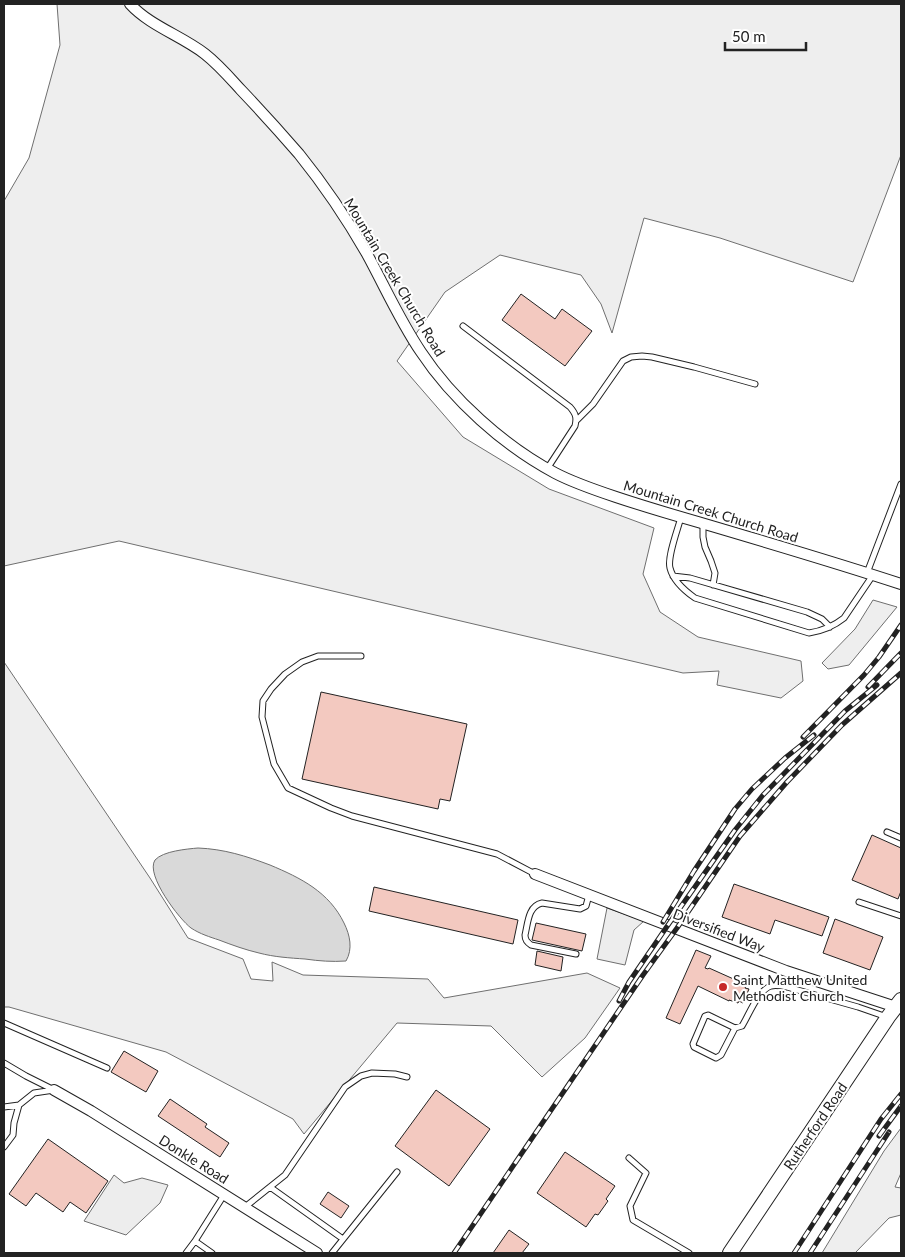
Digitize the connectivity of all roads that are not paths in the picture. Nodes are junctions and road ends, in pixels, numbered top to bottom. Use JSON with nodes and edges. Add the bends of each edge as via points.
{"nodes":[{"id":1,"x":130,"y":4,"type":"edge"},
{"id":2,"x":463,"y":326,"type":"dead end"},
{"id":3,"x":755,"y":384,"type":"dead end"},
{"id":4,"x":577,"y":420,"type":"junction"},
{"id":5,"x":548,"y":468,"type":"junction"},
{"id":6,"x":901,"y":484,"type":"edge"},
{"id":7,"x":681,"y":517,"type":"junction"},
{"id":8,"x":704,"y":524,"type":"junction"},
{"id":9,"x":870,"y":574,"type":"junction"},
{"id":10,"x":674,"y":576,"type":"junction"},
{"id":11,"x":901,"y":584,"type":"edge"},
{"id":12,"x":713,"y":585,"type":"junction"},
{"id":13,"x":830,"y":627,"type":"junction"},
{"id":14,"x":361,"y":656,"type":"dead end"},
{"id":15,"x":887,"y":832,"type":"dead end"},
{"id":16,"x":901,"y":838,"type":"edge"},
{"id":17,"x":535,"y":874,"type":"joint"},
{"id":18,"x":589,"y":895,"type":"junction"},
{"id":19,"x":859,"y":902,"type":"dead end"},
{"id":20,"x":901,"y":916,"type":"edge"},
{"id":21,"x":576,"y":954,"type":"dead end"},
{"id":22,"x":895,"y":1008,"type":"edge"},
{"id":23,"x":4,"y":1023,"type":"edge"},
{"id":24,"x":735,"y":1028,"type":"junction"},
{"id":25,"x":4,"y":1062,"type":"edge"},
{"id":26,"x":107,"y":1068,"type":"dead end"},
{"id":27,"x":408,"y":1077,"type":"dead end"},
{"id":28,"x":54,"y":1090,"type":"junction"},
{"id":29,"x":19,"y":1105,"type":"junction"},
{"id":30,"x":4,"y":1106,"type":"edge"},
{"id":31,"x":4,"y":1147,"type":"edge"},
{"id":32,"x":629,"y":1158,"type":"dead end"},
{"id":33,"x":397,"y":1172,"type":"dead end"},
{"id":34,"x":270,"y":1187,"type":"junction"},
{"id":35,"x":225,"y":1195,"type":"junction"},
{"id":36,"x":244,"y":1207,"type":"junction"},
{"id":37,"x":343,"y":1240,"type":"junction"},
{"id":38,"x":195,"y":1241,"type":"junction"},
{"id":39,"x":186,"y":1253,"type":"edge"},
{"id":40,"x":212,"y":1253,"type":"edge"},
{"id":41,"x":317,"y":1253,"type":"edge"},
{"id":42,"x":332,"y":1253,"type":"edge"},
{"id":43,"x":689,"y":1253,"type":"edge"},
{"id":44,"x":730,"y":1253,"type":"edge"}],
"edges":[{"from":1,"to":5,"type":"street","name":"Mountain Creek Church Road","via":[[143,16],[205,54],[267,118],[327,191],[366,252],[408,332],[441,379],[499,435]]},
{"from":2,"to":4,"type":"lane","via":[[570,407]]},
{"from":3,"to":4,"type":"lane","via":[[652,357],[631,357],[623,361],[593,404]]},
{"from":4,"to":5,"type":"lane"},
{"from":5,"to":7,"type":"street","name":"Mountain Creek Church Road","via":[[585,487]]},
{"from":6,"to":9,"type":"lane"},
{"from":7,"to":8,"type":"street","name":"Mountain Creek Church Road"},
{"from":7,"to":10,"type":"lane","via":[[669,558]]},
{"from":8,"to":9,"type":"street","name":"Mountain Creek Church Road"},
{"from":8,"to":12,"type":"lane","via":[[705,547],[715,573]]},
{"from":9,"to":11,"type":"street","name":"Mountain Creek Church Road"},
{"from":9,"to":13,"type":"lane","via":[[849,613]]},
{"from":10,"to":12,"type":"lane"},
{"from":10,"to":13,"type":"lane","via":[[695,598],[809,633]]},
{"from":12,"to":13,"type":"lane","via":[[807,612]]},
{"from":14,"to":17,"type":"lane","via":[[318,656],[302,662],[271,689],[263,701],[262,717],[274,764],[288,788],[352,816],[497,854]]},
{"from":15,"to":16,"type":"lane"},
{"from":17,"to":18,"type":"street","name":"Diversified Way"},
{"from":18,"to":21,"type":"lane","via":[[586,906],[580,909],[537,904],[531,911],[525,935],[531,945]]},
{"from":18,"to":22,"type":"street","name":"Diversified Way","via":[[786,971]]},
{"from":19,"to":20,"type":"lane"},
{"from":22,"to":24,"type":"lane","via":[[858,1007],[777,985],[762,991],[742,1026]]},
{"from":22,"to":44,"type":"street","name":"Rutherford Road"},
{"from":23,"to":26,"type":"lane"},
{"from":24,"to":24,"type":"lane","via":[[705,1016],[694,1047],[719,1057]]},
{"from":25,"to":28,"type":"lane"},
{"from":27,"to":34,"type":"lane","via":[[372,1074],[361,1076],[345,1087],[286,1175]]},
{"from":28,"to":29,"type":"lane","via":[[34,1093]]},
{"from":28,"to":35,"type":"street","name":"Donkle Road"},
{"from":29,"to":30,"type":"lane"},
{"from":29,"to":31,"type":"lane","via":[[13,1136]]},
{"from":32,"to":43,"type":"lane","via":[[646,1173],[630,1206],[633,1220]]},
{"from":33,"to":37,"type":"lane"},
{"from":34,"to":36,"type":"lane"},
{"from":34,"to":37,"type":"lane"},
{"from":35,"to":36,"type":"street","name":"Donkle Road"},
{"from":35,"to":38,"type":"lane"},
{"from":36,"to":41,"type":"street","name":"Donkle Road"},
{"from":37,"to":42,"type":"lane"},
{"from":38,"to":39,"type":"lane"},
{"from":38,"to":40,"type":"lane"}]}
